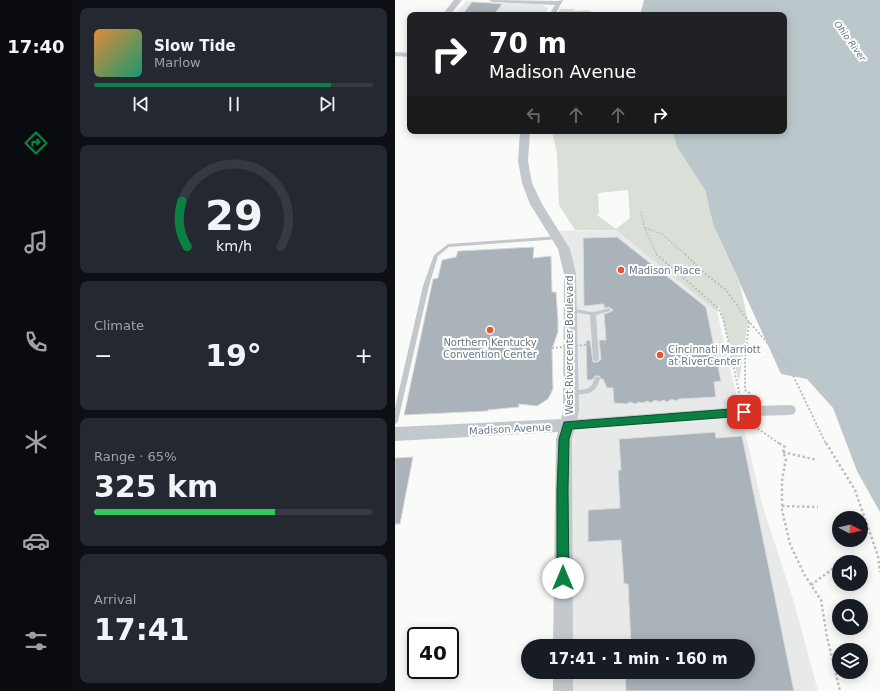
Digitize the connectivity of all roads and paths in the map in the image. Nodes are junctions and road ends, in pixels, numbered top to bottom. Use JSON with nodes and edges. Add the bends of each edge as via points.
{"nodes":[{"id":1,"x":458,"y":0,"type":"edge"},
{"id":2,"x":492,"y":0,"type":"edge"},
{"id":3,"x":559,"y":2,"type":"edge"},
{"id":4,"x":448,"y":12,"type":"edge"},
{"id":5,"x":554,"y":12,"type":"edge"},
{"id":6,"x":395,"y":54,"type":"edge"},
{"id":7,"x":407,"y":55,"type":"edge"},
{"id":8,"x":525,"y":134,"type":"edge"},
{"id":9,"x":641,"y":212,"type":"dead end"},
{"id":10,"x":645,"y":228,"type":"junction"},
{"id":11,"x":558,"y":238,"type":"junction"},
{"id":12,"x":608,"y":310,"type":"dead end"},
{"id":13,"x":570,"y":312,"type":"junction"},
{"id":14,"x":593,"y":314,"type":"junction"},
{"id":15,"x":749,"y":322,"type":"junction"},
{"id":16,"x":607,"y":343,"type":"dead end"},
{"id":17,"x":553,"y":348,"type":"dead end"},
{"id":18,"x":596,"y":359,"type":"dead end"},
{"id":19,"x":597,"y":379,"type":"dead end"},
{"id":20,"x":570,"y":393,"type":"junction"},
{"id":21,"x":790,"y":410,"type":"dead end"},
{"id":22,"x":749,"y":412,"type":"junction"},
{"id":23,"x":395,"y":421,"type":"edge"},
{"id":24,"x":567,"y":425,"type":"junction"},
{"id":25,"x":395,"y":434,"type":"edge"},
{"id":26,"x":783,"y":452,"type":"junction"},
{"id":27,"x":817,"y":460,"type":"dead end"},
{"id":28,"x":782,"y":506,"type":"junction"},
{"id":29,"x":818,"y":507,"type":"dead end"},
{"id":30,"x":832,"y":569,"type":"edge"},
{"id":31,"x":880,"y":572,"type":"edge"},
{"id":32,"x":811,"y":585,"type":"junction"},
{"id":33,"x":563,"y":639,"type":"edge"},
{"id":34,"x":563,"y":679,"type":"edge"},
{"id":35,"x":563,"y":691,"type":"edge"},
{"id":36,"x":840,"y":691,"type":"edge"}],
"edges":[{"from":1,"to":4,"type":"street"},
{"from":2,"to":3,"type":"street"},
{"from":3,"to":5,"type":"street"},
{"from":6,"to":7,"type":"street"},
{"from":8,"to":11,"type":"street","name":"West Rivercenter Boulevard","via":[[523,161],[527,183],[536,204]]},
{"from":9,"to":10,"type":"path"},
{"from":10,"to":15,"type":"path","via":[[662,234],[680,248],[702,271],[726,290]]},
{"from":10,"to":22,"type":"path","via":[[657,255],[718,308]]},
{"from":11,"to":13,"type":"street","name":"West Rivercenter Boulevard","via":[[564,249],[570,274]]},
{"from":11,"to":23,"type":"lane","via":[[448,246],[436,255],[426,286]]},
{"from":12,"to":14,"type":"lane"},
{"from":13,"to":14,"type":"lane"},
{"from":13,"to":20,"type":"street","name":"West Rivercenter Boulevard"},
{"from":14,"to":18,"type":"lane"},
{"from":15,"to":22,"type":"path","via":[[745,359],[745,390],[751,394]]},
{"from":15,"to":31,"type":"path","via":[[789,367],[827,445],[855,490],[878,556]]},
{"from":16,"to":17,"type":"path","bridge":true},
{"from":19,"to":20,"type":"lane","via":[[595,386],[589,391]]},
{"from":20,"to":24,"type":"street","name":"West Rivercenter Boulevard","via":[[571,412]]},
{"from":21,"to":22,"type":"street","name":"Madison Avenue"},
{"from":22,"to":24,"type":"street","name":"Madison Avenue"},
{"from":22,"to":26,"type":"path","via":[[757,428],[785,447]]},
{"from":24,"to":25,"type":"street","name":"Madison Avenue"},
{"from":24,"to":33,"type":"street","name":"West Rivercenter Boulevard","via":[[564,439],[563,490]]},
{"from":26,"to":27,"type":"path"},
{"from":26,"to":28,"type":"path","via":[[786,459],[782,480]]},
{"from":28,"to":29,"type":"path"},
{"from":28,"to":32,"type":"path","via":[[791,544]]},
{"from":30,"to":32,"type":"path"},
{"from":32,"to":36,"type":"path","via":[[821,600]]},
{"from":34,"to":35,"type":"street"}]}
